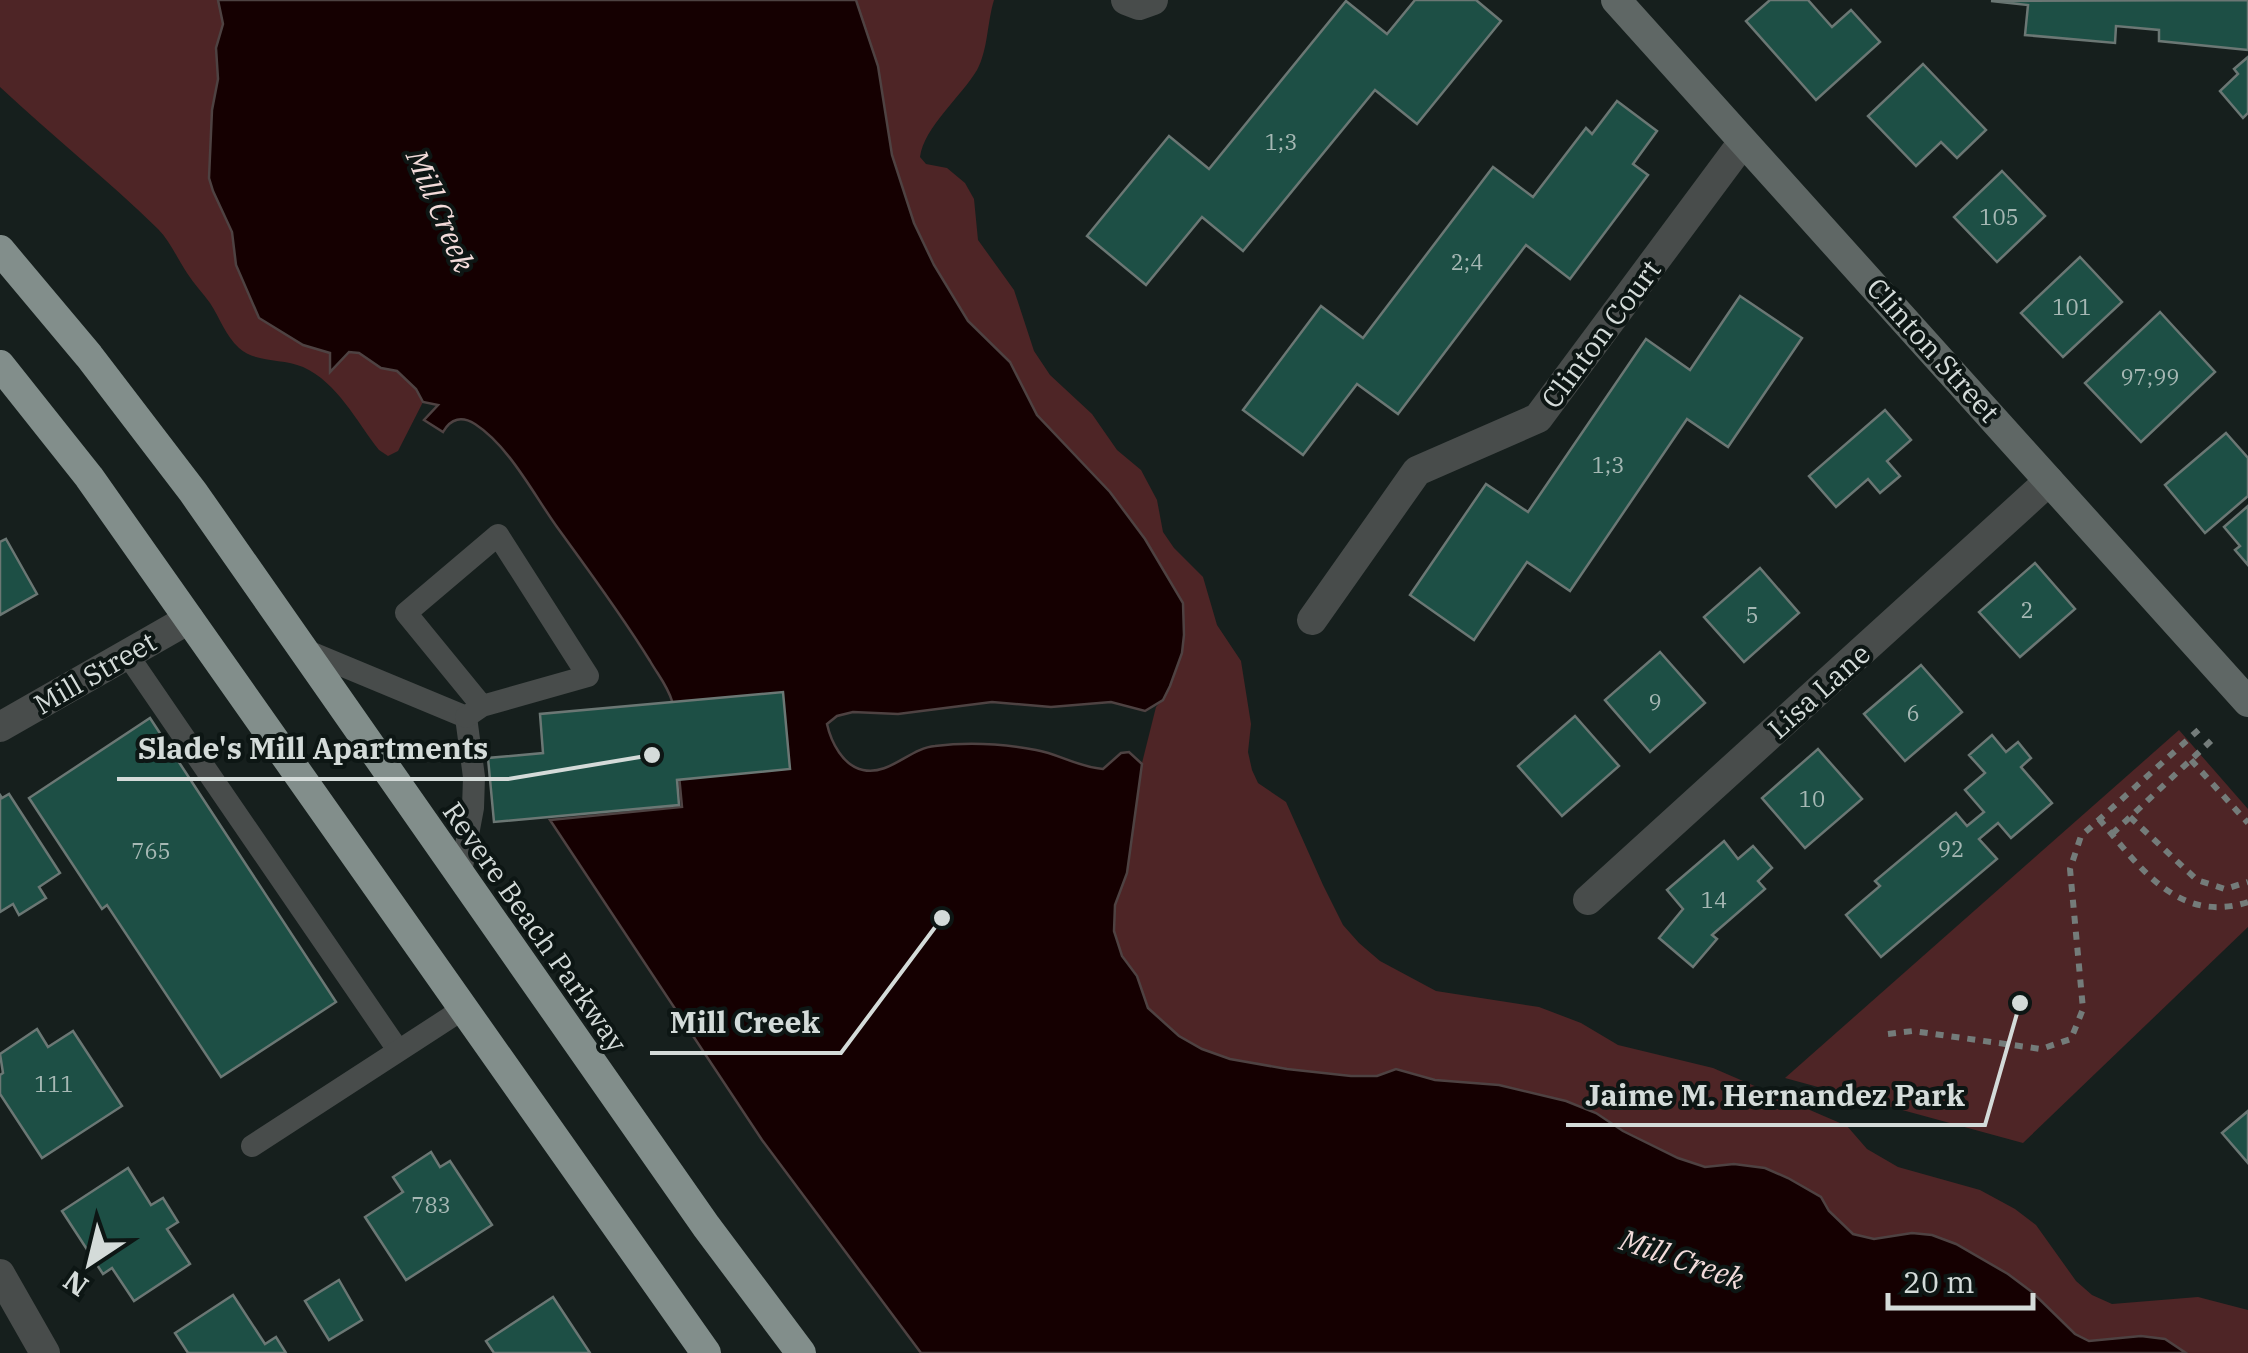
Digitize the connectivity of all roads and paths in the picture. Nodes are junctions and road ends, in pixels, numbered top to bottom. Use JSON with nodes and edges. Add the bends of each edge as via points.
{"nodes":[{"id":1,"x":1126,"y":0,"type":"edge"},
{"id":2,"x":1152,"y":0,"type":"edge"},
{"id":3,"x":1616,"y":0,"type":"edge"},
{"id":4,"x":1744,"y":142,"type":"junction"},
{"id":5,"x":0,"y":250,"type":"edge"},
{"id":6,"x":0,"y":365,"type":"edge"},
{"id":7,"x":2049,"y":482,"type":"junction"},
{"id":8,"x":189,"y":619,"type":"junction"},
{"id":9,"x":1312,"y":620,"type":"dead end"},
{"id":10,"x":300,"y":648,"type":"junction"},
{"id":11,"x":127,"y":654,"type":"junction"},
{"id":12,"x":2248,"y":702,"type":"edge"},
{"id":13,"x":474,"y":712,"type":"junction"},
{"id":14,"x":2204,"y":725,"type":"dead end"},
{"id":15,"x":0,"y":727,"type":"edge"},
{"id":16,"x":2215,"y":737,"type":"dead end"},
{"id":17,"x":2190,"y":760,"type":"junction"},
{"id":18,"x":2130,"y":816,"type":"junction"},
{"id":19,"x":2099,"y":819,"type":"junction"},
{"id":20,"x":2248,"y":823,"type":"edge"},
{"id":21,"x":2112,"y":834,"type":"junction"},
{"id":22,"x":460,"y":877,"type":"junction"},
{"id":23,"x":2248,"y":882,"type":"edge"},
{"id":24,"x":1588,"y":900,"type":"dead end"},
{"id":25,"x":2248,"y":902,"type":"edge"},
{"id":26,"x":463,"y":1009,"type":"junction"},
{"id":27,"x":1888,"y":1034,"type":"dead end"},
{"id":28,"x":398,"y":1050,"type":"junction"},
{"id":29,"x":252,"y":1146,"type":"dead end"},
{"id":30,"x":629,"y":1247,"type":"junction"},
{"id":31,"x":0,"y":1274,"type":"edge"},
{"id":32,"x":45,"y":1353,"type":"edge"},
{"id":33,"x":694,"y":1353,"type":"edge"},
{"id":34,"x":706,"y":1353,"type":"edge"},
{"id":35,"x":801,"y":1353,"type":"edge"}],
"edges":[{"from":1,"to":2,"type":"street"},
{"from":3,"to":4,"type":"street","name":"Clinton Street"},
{"from":4,"to":7,"type":"street","name":"Clinton Street"},
{"from":4,"to":9,"type":"street","name":"Clinton Court","via":[[1538,418],[1417,472]]},
{"from":5,"to":10,"type":"highway","name":"Revere Beach Parkway","via":[[167,457]]},
{"from":6,"to":8,"type":"highway"},
{"from":7,"to":12,"type":"street","name":"Clinton Street"},
{"from":7,"to":24,"type":"street","name":"Lisa Lane"},
{"from":8,"to":11,"type":"street","name":"Mill Street"},
{"from":8,"to":26,"type":"highway"},
{"from":10,"to":13,"type":"lane"},
{"from":10,"to":22,"type":"highway","name":"Revere Beach Parkway"},
{"from":11,"to":15,"type":"street","name":"Mill Street"},
{"from":11,"to":28,"type":"lane"},
{"from":13,"to":13,"type":"lane","via":[[588,676],[498,535],[406,613]]},
{"from":13,"to":22,"type":"lane","via":[[473,808]]},
{"from":14,"to":19,"type":"path"},
{"from":16,"to":17,"type":"path"},
{"from":17,"to":18,"type":"path"},
{"from":17,"to":20,"type":"path"},
{"from":18,"to":21,"type":"path"},
{"from":18,"to":23,"type":"path","via":[[2196,880],[2226,889]]},
{"from":19,"to":21,"type":"path"},
{"from":19,"to":27,"type":"path","via":[[2081,836],[2070,869],[2083,1009],[2072,1039],[2041,1049],[1912,1031]]},
{"from":21,"to":25,"type":"path","via":[[2153,882],[2188,903],[2227,909]]},
{"from":22,"to":35,"type":"highway","name":"Revere Beach Parkway"},
{"from":26,"to":28,"type":"lane"},
{"from":26,"to":30,"type":"highway"},
{"from":28,"to":29,"type":"lane"},
{"from":30,"to":33,"type":"street"},
{"from":30,"to":34,"type":"highway"},
{"from":31,"to":32,"type":"street"}]}
